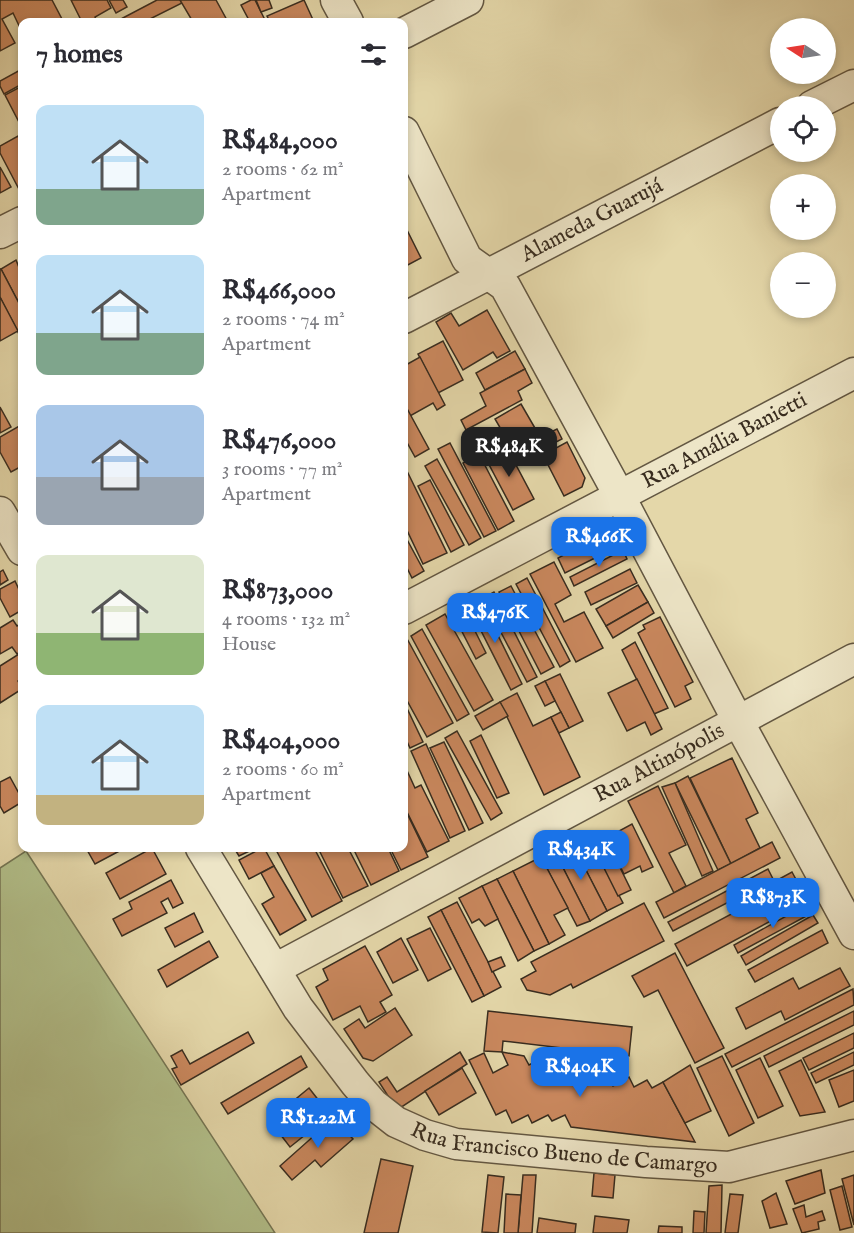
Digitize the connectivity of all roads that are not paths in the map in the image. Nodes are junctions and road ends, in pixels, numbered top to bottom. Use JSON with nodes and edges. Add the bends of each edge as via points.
{"nodes":[{"id":1,"x":336,"y":0,"type":"edge"},
{"id":2,"x":468,"y":0,"type":"edge"},
{"id":3,"x":346,"y":18,"type":"edge"},
{"id":4,"x":408,"y":31,"type":"edge"},
{"id":5,"x":854,"y":85,"type":"edge"},
{"id":6,"x":832,"y":96,"type":"edge"},
{"id":7,"x":770,"y":128,"type":"edge"},
{"id":8,"x":408,"y":140,"type":"edge"},
{"id":9,"x":18,"y":224,"type":"edge"},
{"id":10,"x":0,"y":233,"type":"edge"},
{"id":11,"x":488,"y":274,"type":"junction"},
{"id":12,"x":408,"y":316,"type":"edge"},
{"id":13,"x":854,"y":372,"type":"edge"},
{"id":14,"x":619,"y":495,"type":"junction"},
{"id":15,"x":408,"y":607,"type":"edge"},
{"id":16,"x":854,"y":659,"type":"edge"},
{"id":17,"x":738,"y":721,"type":"junction"},
{"id":18,"x":203,"y":852,"type":"edge"},
{"id":19,"x":852,"y":924,"type":"edge"},
{"id":20,"x":275,"y":969,"type":"junction"},
{"id":21,"x":854,"y":1135,"type":"edge"}],
"edges":[{"from":1,"to":3,"type":"street"},
{"from":2,"to":4,"type":"street"},
{"from":5,"to":6,"type":"street"},
{"from":7,"to":11,"type":"street","name":"Alameda Guarujá"},
{"from":8,"to":11,"type":"street","via":[[467,259]]},
{"from":9,"to":10,"type":"street"},
{"from":11,"to":12,"type":"street","name":"Alameda Guarujá"},
{"from":11,"to":14,"type":"street","via":[[505,286]]},
{"from":13,"to":14,"type":"street","name":"Rua Amália Banietti"},
{"from":14,"to":15,"type":"street","name":"Rua Amália Banietti"},
{"from":14,"to":17,"type":"street"},
{"from":16,"to":17,"type":"street","name":"Rua Altinópolis"},
{"from":17,"to":19,"type":"street"},
{"from":17,"to":20,"type":"street","name":"Rua Altinópolis"},
{"from":18,"to":20,"type":"street","name":"Rua Francisco Bueno de Camargo"},
{"from":20,"to":21,"type":"street","name":"Rua Francisco Bueno de Camargo","via":[[298,1008],[373,1104],[396,1122],[425,1135],[456,1143],[729,1167]]}]}
